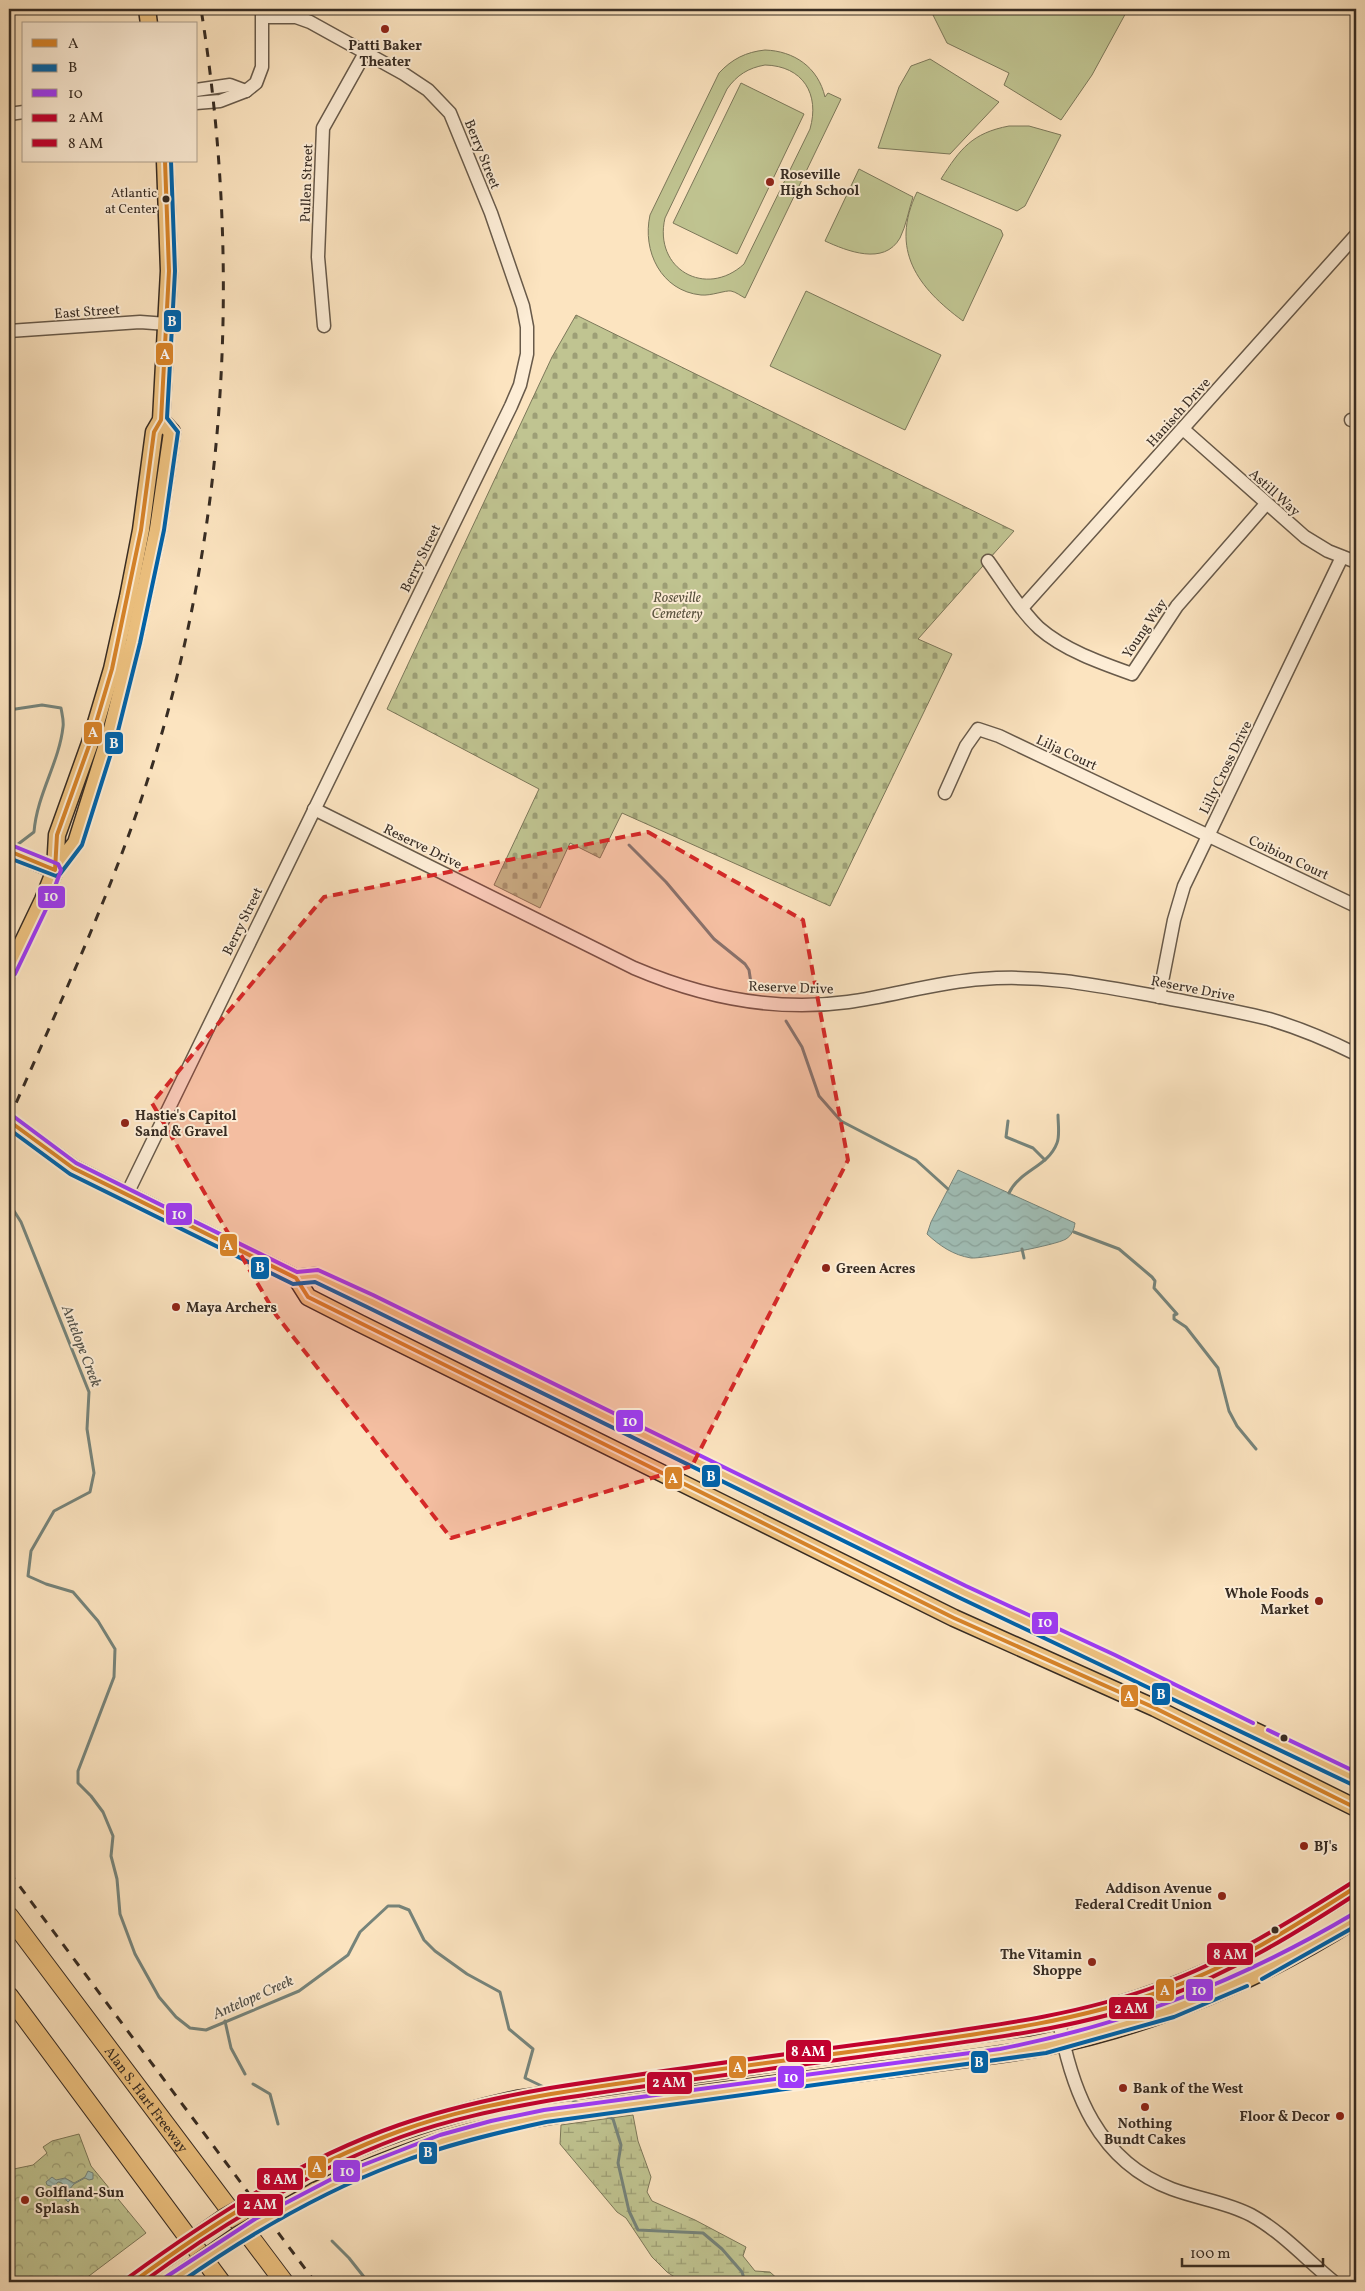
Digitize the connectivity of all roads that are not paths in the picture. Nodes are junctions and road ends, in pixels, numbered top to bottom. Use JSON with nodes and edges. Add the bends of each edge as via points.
{"nodes":[{"id":1,"x":146,"y":9,"type":"edge"},
{"id":2,"x":262,"y":13,"type":"edge"},
{"id":3,"x":149,"y":22,"type":"edge"},
{"id":4,"x":364,"y":53,"type":"junction"},
{"id":5,"x":198,"y":90,"type":"edge"},
{"id":6,"x":246,"y":91,"type":"junction"},
{"id":7,"x":198,"y":103,"type":"edge"},
{"id":8,"x":22,"y":112,"type":"edge"},
{"id":9,"x":9,"y":114,"type":"edge"},
{"id":10,"x":165,"y":162,"type":"edge"},
{"id":11,"x":1356,"y":235,"type":"edge"},
{"id":12,"x":167,"y":324,"type":"junction"},
{"id":13,"x":324,"y":326,"type":"dead end"},
{"id":14,"x":9,"y":331,"type":"edge"},
{"id":15,"x":161,"y":420,"type":"junction"},
{"id":16,"x":1183,"y":429,"type":"junction"},
{"id":17,"x":1266,"y":504,"type":"junction"},
{"id":18,"x":140,"y":530,"type":"junction"},
{"id":19,"x":1342,"y":557,"type":"junction"},
{"id":20,"x":988,"y":561,"type":"dead end"},
{"id":21,"x":1356,"y":562,"type":"edge"},
{"id":22,"x":1022,"y":608,"type":"junction"},
{"id":23,"x":131,"y":655,"type":"junction"},
{"id":24,"x":945,"y":793,"type":"dead end"},
{"id":25,"x":314,"y":809,"type":"junction"},
{"id":26,"x":1209,"y":835,"type":"junction"},
{"id":27,"x":16,"y":854,"type":"edge"},
{"id":28,"x":55,"y":870,"type":"junction"},
{"id":29,"x":1356,"y":906,"type":"edge"},
{"id":30,"x":9,"y":971,"type":"edge"},
{"id":31,"x":1159,"y":997,"type":"junction"},
{"id":32,"x":1356,"y":1054,"type":"edge"},
{"id":33,"x":9,"y":1121,"type":"edge"},
{"id":34,"x":126,"y":1196,"type":"junction"},
{"id":35,"x":296,"y":1278,"type":"junction"},
{"id":36,"x":1043,"y":1657,"type":"junction"},
{"id":37,"x":1171,"y":1691,"type":"junction"},
{"id":38,"x":1356,"y":1778,"type":"edge"},
{"id":39,"x":1309,"y":1785,"type":"junction"},
{"id":40,"x":1356,"y":1808,"type":"edge"},
{"id":41,"x":1356,"y":1818,"type":"edge"},
{"id":42,"x":1356,"y":1883,"type":"edge"},
{"id":43,"x":1356,"y":1888,"type":"edge"},
{"id":44,"x":1330,"y":1904,"type":"junction"},
{"id":45,"x":9,"y":1916,"type":"edge"},
{"id":46,"x":1356,"y":1919,"type":"edge"},
{"id":47,"x":9,"y":1996,"type":"edge"},
{"id":48,"x":1059,"y":2021,"type":"junction"},
{"id":49,"x":1063,"y":2043,"type":"junction"},
{"id":50,"x":133,"y":2282,"type":"edge"},
{"id":51,"x":170,"y":2282,"type":"edge"},
{"id":52,"x":221,"y":2282,"type":"edge"},
{"id":53,"x":284,"y":2282,"type":"edge"},
{"id":54,"x":1334,"y":2282,"type":"edge"}],
"edges":[{"from":1,"to":3,"type":"main road"},
{"from":2,"to":4,"type":"street","name":"Berry Street","via":[[310,22]]},
{"from":2,"to":6,"type":"street","via":[[262,67],[257,82]]},
{"from":4,"to":13,"type":"street","name":"Pullen Street","via":[[323,128],[318,257]]},
{"from":4,"to":25,"type":"street","name":"Berry Street","via":[[428,90],[450,112],[491,213],[523,306],[527,354],[511,406]]},
{"from":5,"to":6,"type":"street","via":[[230,85]]},
{"from":6,"to":7,"type":"street","via":[[220,102]]},
{"from":8,"to":9,"type":"street"},
{"from":10,"to":12,"type":"main road","via":[[169,271]]},
{"from":11,"to":16,"type":"street","name":"Hanisch Drive"},
{"from":12,"to":14,"type":"street","name":"East Street","via":[[140,322]]},
{"from":12,"to":15,"type":"main road"},
{"from":15,"to":18,"type":"main road","via":[[154,432]]},
{"from":15,"to":23,"type":"main road","via":[[172,432],[158,529]]},
{"from":16,"to":17,"type":"street","name":"Astill Way"},
{"from":16,"to":22,"type":"street","name":"Hanisch Drive"},
{"from":17,"to":19,"type":"street","name":"Astill Way","via":[[1304,537]]},
{"from":17,"to":22,"type":"street","name":"Young Way","via":[[1177,606],[1132,674],[1051,637]]},
{"from":18,"to":23,"type":"main road","via":[[147,546],[128,640]]},
{"from":18,"to":28,"type":"main road","via":[[112,669],[90,743],[56,835]]},
{"from":19,"to":21,"type":"street","name":"Astill Way"},
{"from":19,"to":26,"type":"street","name":"Lilly Cross Drive"},
{"from":20,"to":22,"type":"street","name":"Young Way"},
{"from":23,"to":28,"type":"main road","via":[[76,843]]},
{"from":24,"to":26,"type":"street","name":"Lilja Court","via":[[966,746],[978,729]]},
{"from":25,"to":31,"type":"street","name":"Reserve Drive","via":[[634,968],[678,986],[724,998],[771,1004],[833,1004],[937,984],[1013,977],[1079,981]]},
{"from":25,"to":34,"type":"street","name":"Berry Street"},
{"from":26,"to":29,"type":"street","name":"Coibion Court"},
{"from":26,"to":31,"type":"street","name":"Lilly Cross Drive","via":[[1178,901]]},
{"from":27,"to":28,"type":"main road"},
{"from":28,"to":30,"type":"main road"},
{"from":31,"to":32,"type":"street","name":"Reserve Drive","via":[[1268,1019],[1318,1036]]},
{"from":33,"to":34,"type":"main road","via":[[73,1168]]},
{"from":34,"to":35,"type":"main road"},
{"from":35,"to":36,"type":"main road","via":[[308,1297],[359,1323],[954,1618]]},
{"from":35,"to":37,"type":"main road","via":[[316,1276],[370,1300]]},
{"from":36,"to":37,"type":"main road","via":[[1066,1658],[1156,1696],[1164,1696]]},
{"from":36,"to":39,"type":"main road","via":[[1178,1718]]},
{"from":37,"to":38,"type":"main road"},
{"from":39,"to":40,"type":"main road"},
{"from":39,"to":41,"type":"main road"},
{"from":42,"to":44,"type":"main road"},
{"from":43,"to":44,"type":"main road"},
{"from":44,"to":48,"type":"main road","via":[[1248,1952],[1183,1982],[1141,1998]]},
{"from":45,"to":53,"type":"highway","name":"Alan S. Hart Freeway"},
{"from":46,"to":49,"type":"main road","via":[[1268,1970],[1204,1998],[1148,2019]]},
{"from":47,"to":52,"type":"highway"},
{"from":48,"to":49,"type":"street"},
{"from":48,"to":50,"type":"main road","bridge":true,"via":[[539,2095],[465,2111],[400,2131],[307,2171],[225,2217]]},
{"from":49,"to":51,"type":"main road","bridge":true,"via":[[1001,2055],[545,2116],[481,2130],[412,2151],[315,2191],[238,2235]]},
{"from":49,"to":54,"type":"street","via":[[1086,2112],[1125,2161],[1171,2188],[1220,2202],[1250,2215],[1275,2231]]}]}
